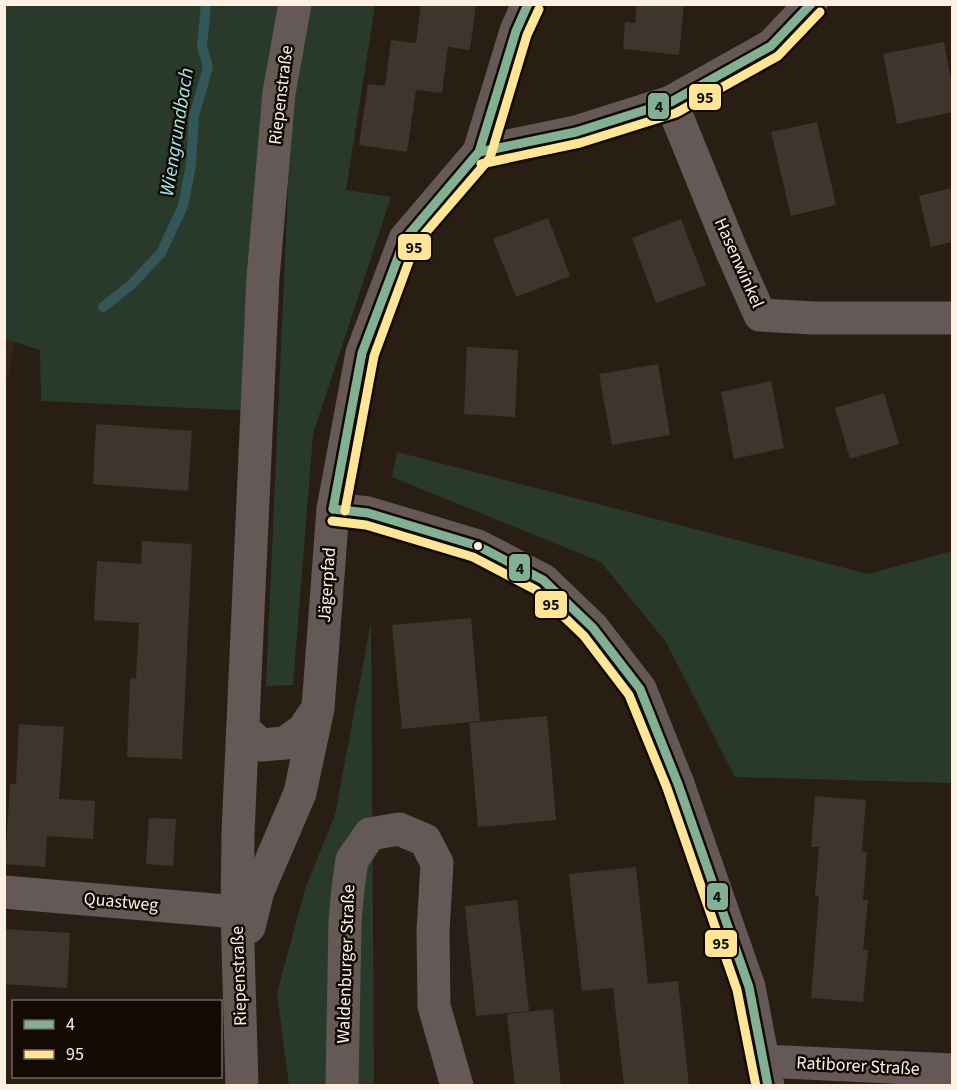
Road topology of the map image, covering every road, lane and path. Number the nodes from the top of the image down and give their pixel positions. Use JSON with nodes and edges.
{"nodes":[{"id":1,"x":295,"y":4,"type":"edge"},
{"id":2,"x":528,"y":4,"type":"edge"},
{"id":3,"x":811,"y":4,"type":"edge"},
{"id":4,"x":671,"y":102,"type":"junction"},
{"id":5,"x":479,"y":152,"type":"junction"},
{"id":6,"x":952,"y":318,"type":"edge"},
{"id":7,"x":333,"y":508,"type":"junction"},
{"id":8,"x":318,"y":708,"type":"junction"},
{"id":9,"x":243,"y":729,"type":"junction"},
{"id":10,"x":4,"y":892,"type":"edge"},
{"id":11,"x":237,"y":912,"type":"junction"},
{"id":12,"x":239,"y":967,"type":"junction"},
{"id":13,"x":952,"y":1070,"type":"edge"},
{"id":14,"x":766,"y":1073,"type":"edge"},
{"id":15,"x":242,"y":1086,"type":"edge"},
{"id":16,"x":342,"y":1086,"type":"edge"},
{"id":17,"x":457,"y":1086,"type":"edge"}],
"edges":[{"from":1,"to":9,"type":"street","name":"Riepenstraße"},
{"from":2,"to":5,"type":"street","name":"Jägerpfad"},
{"from":3,"to":4,"type":"street"},
{"from":4,"to":5,"type":"street"},
{"from":4,"to":6,"type":"street","name":"Hasenwinkel"},
{"from":5,"to":7,"type":"street","name":"Jägerpfad"},
{"from":7,"to":8,"type":"street","name":"Jägerpfad"},
{"from":7,"to":14,"type":"street"},
{"from":8,"to":9,"type":"street"},
{"from":8,"to":12,"type":"street","name":"Jägerpfad"},
{"from":9,"to":11,"type":"street","name":"Riepenstraße"},
{"from":10,"to":11,"type":"street","name":"Quastweg"},
{"from":11,"to":12,"type":"street","name":"Riepenstraße"},
{"from":12,"to":15,"type":"street","name":"Riepenstraße"},
{"from":13,"to":14,"type":"street","name":"Ratiborer Straße"},
{"from":16,"to":17,"type":"street","name":"Waldenburger Straße"}]}
